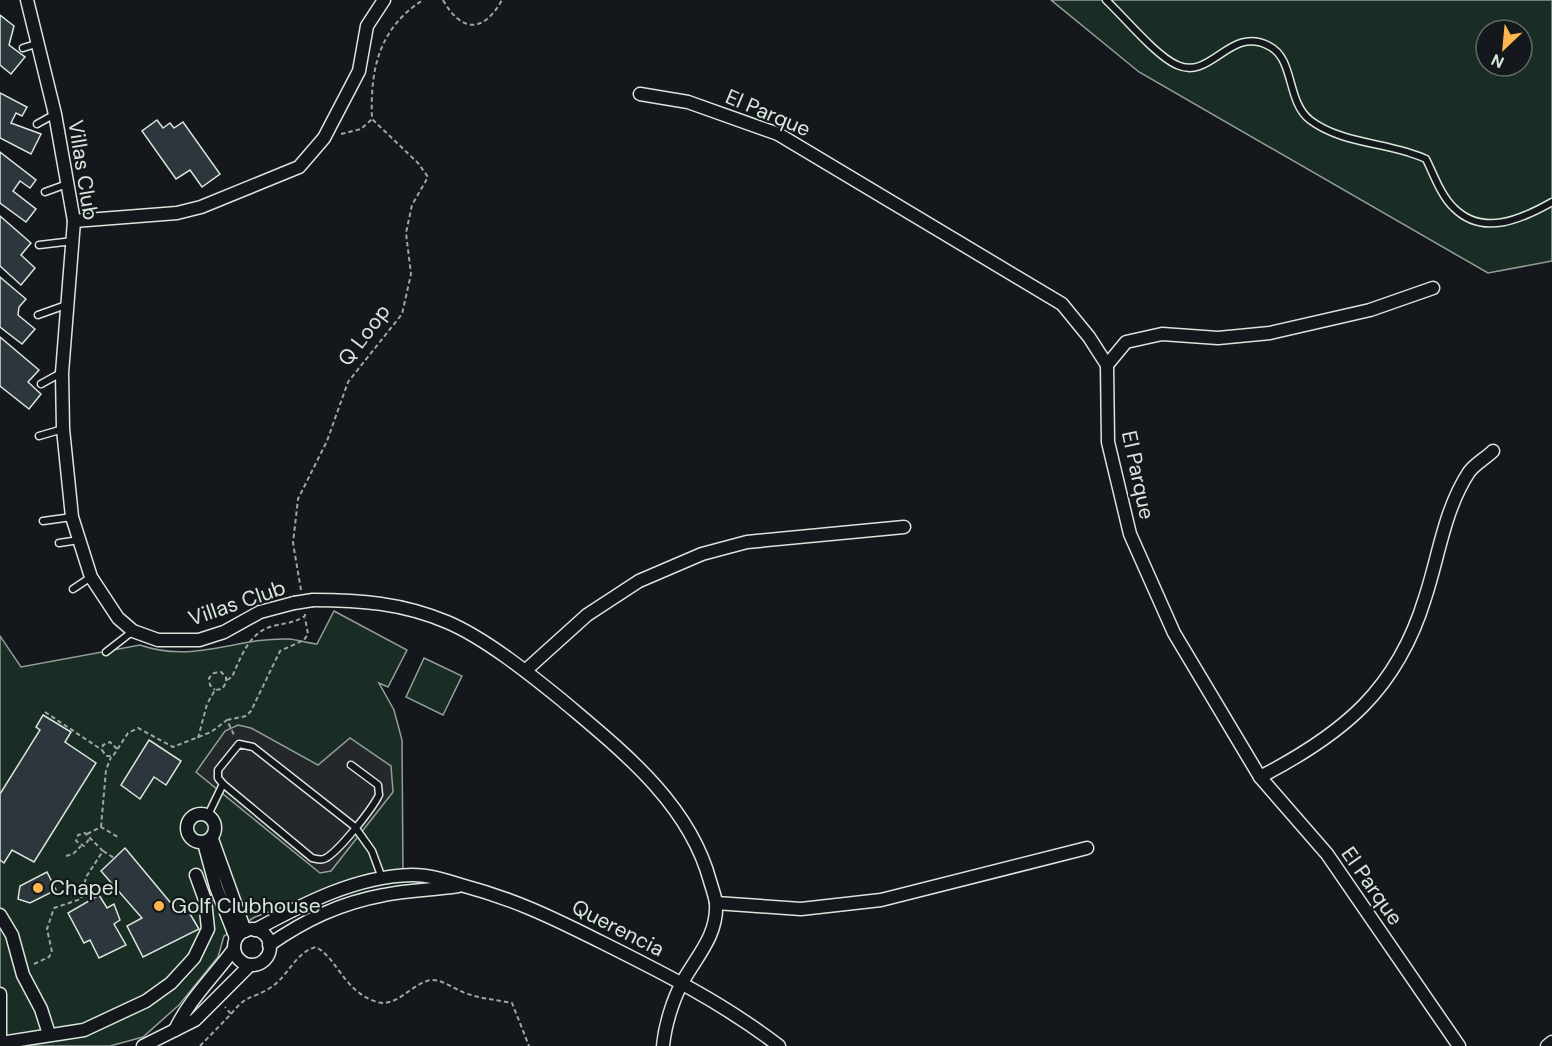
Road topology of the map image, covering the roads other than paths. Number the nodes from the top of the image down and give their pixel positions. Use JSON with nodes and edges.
{"nodes":[{"id":1,"x":27,"y":0,"type":"edge"},
{"id":2,"x":384,"y":0,"type":"edge"},
{"id":3,"x":1106,"y":0,"type":"edge"},
{"id":4,"x":39,"y":43,"type":"junction"},
{"id":5,"x":23,"y":48,"type":"dead end"},
{"id":6,"x":640,"y":94,"type":"dead end"},
{"id":7,"x":55,"y":114,"type":"junction"},
{"id":8,"x":37,"y":124,"type":"dead end"},
{"id":9,"x":68,"y":184,"type":"junction"},
{"id":10,"x":45,"y":192,"type":"dead end"},
{"id":11,"x":1552,"y":202,"type":"edge"},
{"id":12,"x":74,"y":221,"type":"junction"},
{"id":13,"x":74,"y":241,"type":"junction"},
{"id":14,"x":39,"y":245,"type":"dead end"},
{"id":15,"x":1433,"y":288,"type":"dead end"},
{"id":16,"x":66,"y":305,"type":"junction"},
{"id":17,"x":38,"y":315,"type":"dead end"},
{"id":18,"x":1107,"y":364,"type":"junction"},
{"id":19,"x":62,"y":373,"type":"junction"},
{"id":20,"x":41,"y":384,"type":"dead end"},
{"id":21,"x":63,"y":429,"type":"junction"},
{"id":22,"x":39,"y":436,"type":"dead end"},
{"id":23,"x":1493,"y":452,"type":"dead end"},
{"id":24,"x":72,"y":517,"type":"junction"},
{"id":25,"x":43,"y":521,"type":"dead end"},
{"id":26,"x":904,"y":526,"type":"dead end"},
{"id":27,"x":79,"y":540,"type":"junction"},
{"id":28,"x":59,"y":543,"type":"dead end"},
{"id":29,"x":91,"y":577,"type":"junction"},
{"id":30,"x":73,"y":589,"type":"dead end"},
{"id":31,"x":133,"y":631,"type":"junction"},
{"id":32,"x":106,"y":652,"type":"dead end"},
{"id":33,"x":526,"y":670,"type":"junction"},
{"id":34,"x":351,"y":765,"type":"dead end"},
{"id":35,"x":1260,"y":777,"type":"junction"},
{"id":36,"x":223,"y":784,"type":"junction"},
{"id":37,"x":208,"y":815,"type":"junction"},
{"id":38,"x":355,"y":827,"type":"junction"},
{"id":39,"x":208,"y":841,"type":"junction"},
{"id":40,"x":1087,"y":848,"type":"dead end"},
{"id":41,"x":196,"y":874,"type":"dead end"},
{"id":42,"x":382,"y":879,"type":"junction"},
{"id":43,"x":462,"y":885,"type":"junction"},
{"id":44,"x":716,"y":903,"type":"junction"},
{"id":45,"x":0,"y":915,"type":"edge"},
{"id":46,"x":243,"y":937,"type":"junction"},
{"id":47,"x":269,"y":945,"type":"junction"},
{"id":48,"x":250,"y":965,"type":"junction"},
{"id":49,"x":682,"y":982,"type":"junction"},
{"id":50,"x":0,"y":994,"type":"edge"},
{"id":51,"x":175,"y":1030,"type":"junction"},
{"id":52,"x":49,"y":1035,"type":"junction"},
{"id":53,"x":1552,"y":1042,"type":"edge"},
{"id":54,"x":0,"y":1045,"type":"edge"},
{"id":55,"x":143,"y":1046,"type":"edge"},
{"id":56,"x":663,"y":1046,"type":"edge"},
{"id":57,"x":779,"y":1046,"type":"edge"},
{"id":58,"x":1460,"y":1046,"type":"edge"},
{"id":59,"x":1547,"y":1046,"type":"edge"}],
"edges":[{"from":1,"to":4,"type":"street","name":"Villas Club"},
{"from":2,"to":12,"type":"street"},
{"from":3,"to":11,"type":"lane"},
{"from":4,"to":5,"type":"lane"},
{"from":4,"to":7,"type":"street","name":"Villas Club"},
{"from":6,"to":18,"type":"street","name":"El Parque"},
{"from":7,"to":8,"type":"lane"},
{"from":7,"to":9,"type":"street","name":"Villas Club"},
{"from":9,"to":10,"type":"lane"},
{"from":9,"to":12,"type":"street","name":"Villas Club"},
{"from":12,"to":13,"type":"street","name":"Villas Club"},
{"from":13,"to":14,"type":"lane"},
{"from":13,"to":16,"type":"street","name":"Villas Club"},
{"from":15,"to":18,"type":"street"},
{"from":16,"to":17,"type":"lane"},
{"from":16,"to":19,"type":"street","name":"Villas Club"},
{"from":18,"to":35,"type":"street","name":"El Parque"},
{"from":19,"to":20,"type":"lane"},
{"from":19,"to":21,"type":"street","name":"Villas Club"},
{"from":21,"to":22,"type":"lane"},
{"from":21,"to":24,"type":"street","name":"Villas Club"},
{"from":23,"to":35,"type":"street"},
{"from":24,"to":25,"type":"lane"},
{"from":24,"to":27,"type":"street","name":"Villas Club"},
{"from":26,"to":33,"type":"street"},
{"from":27,"to":28,"type":"lane"},
{"from":27,"to":29,"type":"street","name":"Villas Club"},
{"from":29,"to":30,"type":"lane"},
{"from":29,"to":31,"type":"street","name":"Villas Club"},
{"from":31,"to":32,"type":"lane"},
{"from":31,"to":33,"type":"street","name":"Villas Club"},
{"from":33,"to":44,"type":"street","name":"Villas Club"},
{"from":34,"to":38,"type":"lane"},
{"from":35,"to":58,"type":"street","name":"El Parque"},
{"from":36,"to":37,"type":"lane"},
{"from":36,"to":38,"type":"lane"},
{"from":36,"to":38,"type":"lane"},
{"from":37,"to":39,"type":"street"},
{"from":37,"to":39,"type":"street"},
{"from":38,"to":42,"type":"lane"},
{"from":39,"to":46,"type":"street"},
{"from":40,"to":44,"type":"street"},
{"from":41,"to":52,"type":"street"},
{"from":42,"to":43,"type":"street","name":"Querencia"},
{"from":42,"to":46,"type":"street","name":"Querencia"},
{"from":43,"to":47,"type":"street","name":"Querencia"},
{"from":43,"to":49,"type":"street","name":"Querencia"},
{"from":44,"to":49,"type":"street","name":"Villas Club"},
{"from":45,"to":52,"type":"street"},
{"from":46,"to":47,"type":"street"},
{"from":46,"to":48,"type":"street"},
{"from":46,"to":51,"type":"street","name":"Querencia"},
{"from":47,"to":48,"type":"street"},
{"from":48,"to":51,"type":"street"},
{"from":49,"to":56,"type":"street","name":"Villas Club"},
{"from":49,"to":57,"type":"street","name":"Querencia"},
{"from":50,"to":54,"type":"street"},
{"from":51,"to":55,"type":"street"},
{"from":52,"to":54,"type":"street"},
{"from":53,"to":59,"type":"street"}]}
